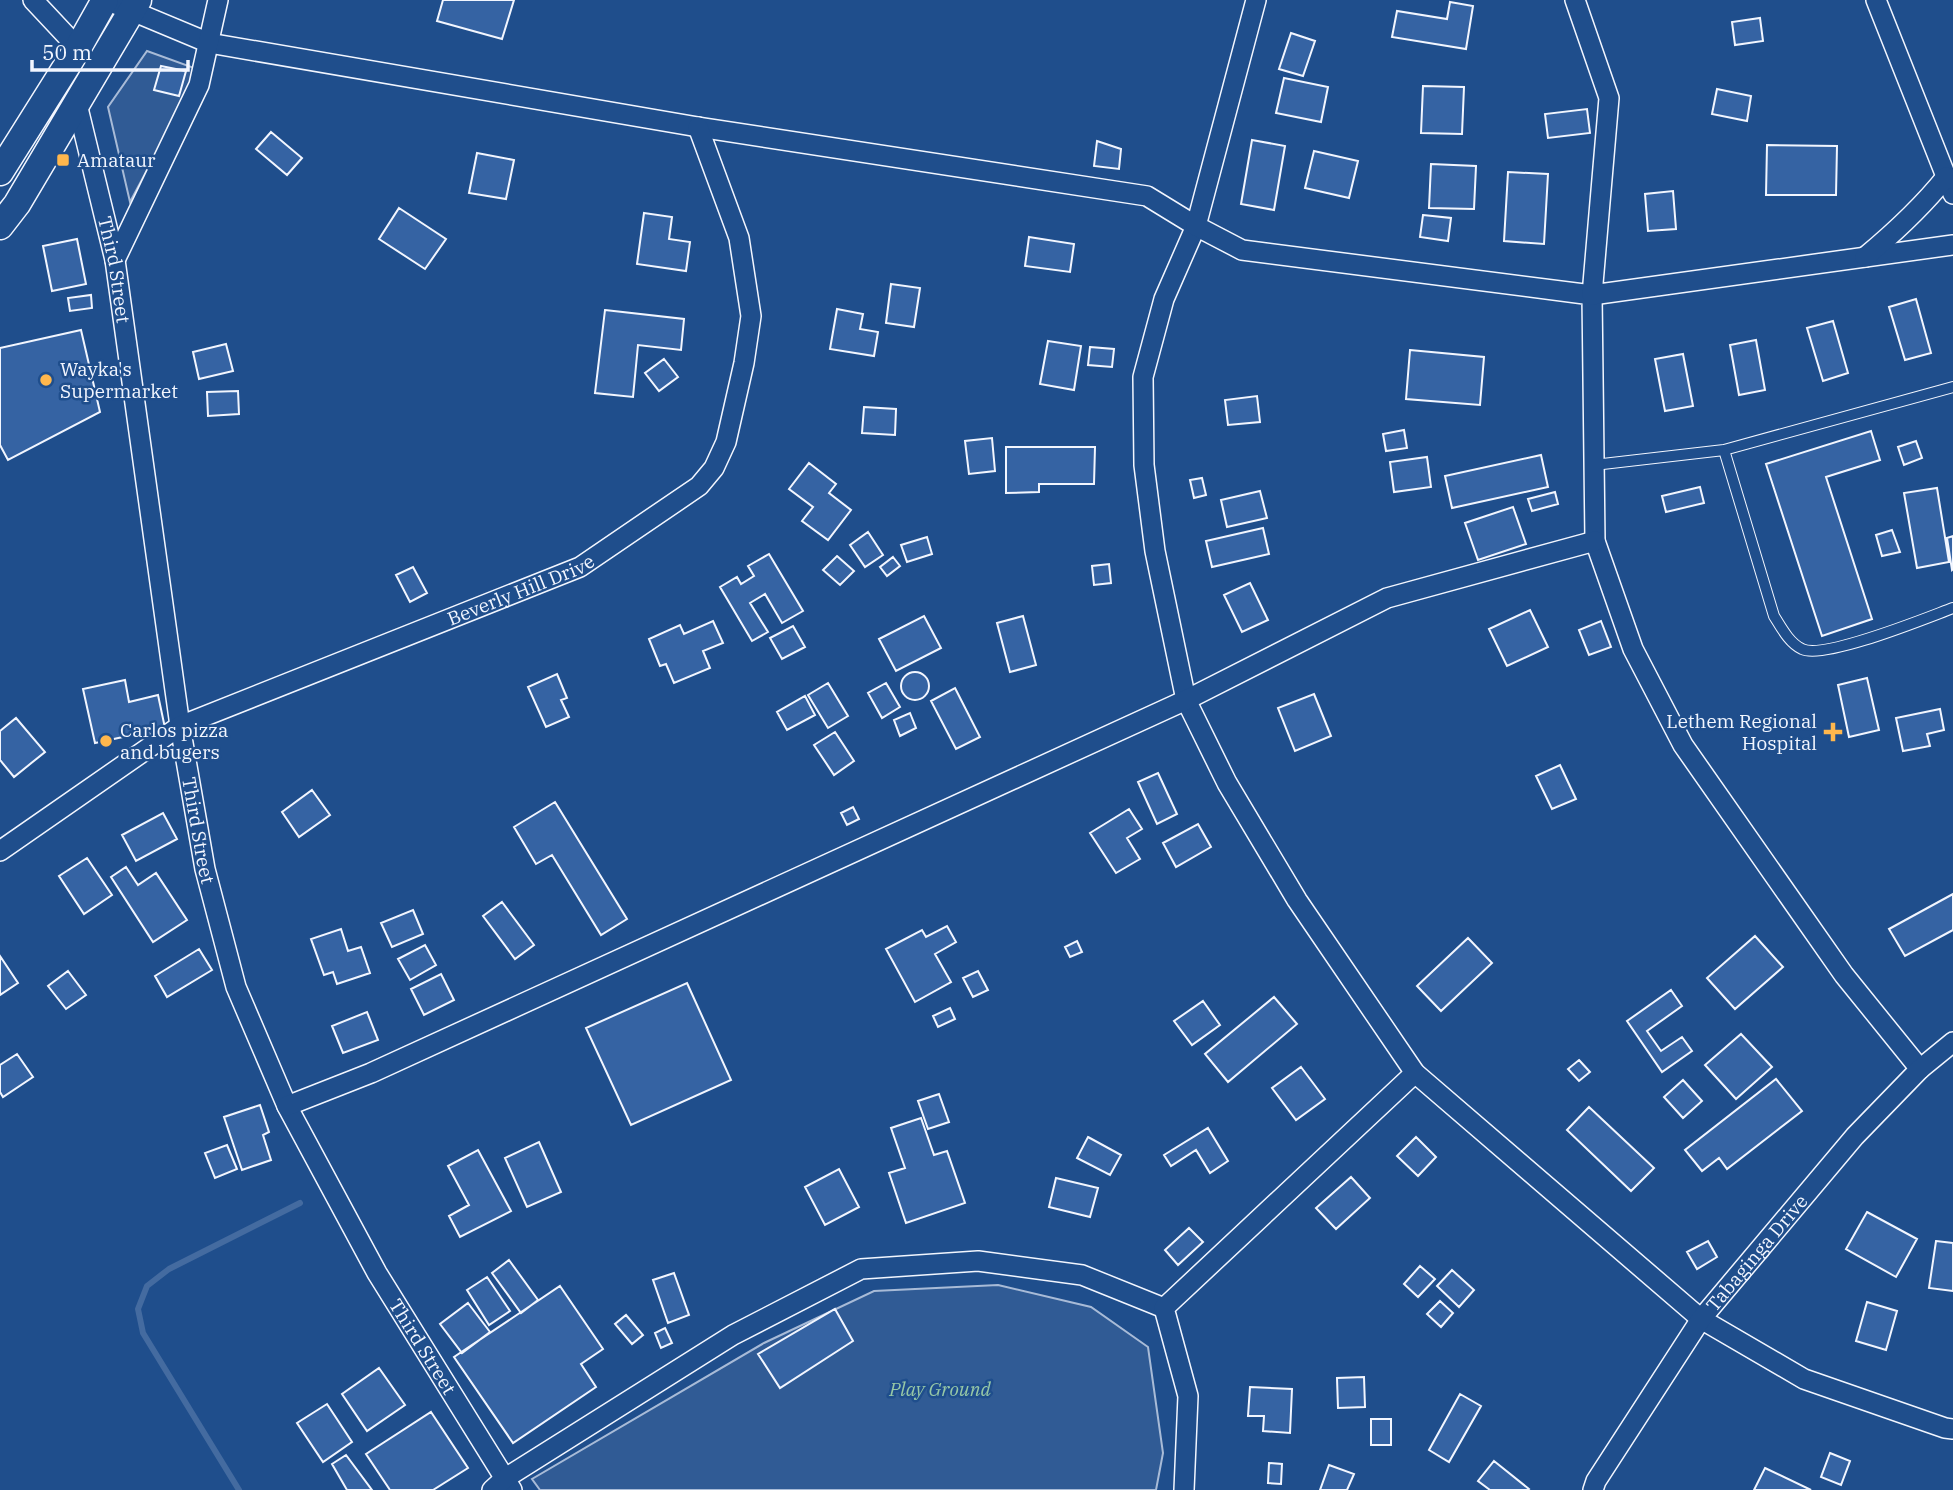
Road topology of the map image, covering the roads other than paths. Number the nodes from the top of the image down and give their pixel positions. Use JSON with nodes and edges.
{"nodes":[{"id":1,"x":33,"y":0,"type":"edge"},
{"id":2,"x":106,"y":0,"type":"edge"},
{"id":3,"x":218,"y":0,"type":"edge"},
{"id":4,"x":1256,"y":0,"type":"edge"},
{"id":5,"x":1575,"y":0,"type":"edge"},
{"id":6,"x":1876,"y":0,"type":"edge"},
{"id":7,"x":134,"y":6,"type":"edge"},
{"id":8,"x":209,"y":43,"type":"junction"},
{"id":9,"x":78,"y":48,"type":"junction"},
{"id":10,"x":77,"y":104,"type":"junction"},
{"id":11,"x":698,"y":127,"type":"junction"},
{"id":12,"x":0,"y":172,"type":"edge"},
{"id":13,"x":1951,"y":183,"type":"edge"},
{"id":14,"x":2,"y":220,"type":"edge"},
{"id":15,"x":1196,"y":226,"type":"junction"},
{"id":16,"x":1953,"y":245,"type":"edge"},
{"id":17,"x":1864,"y":257,"type":"junction"},
{"id":18,"x":115,"y":260,"type":"junction"},
{"id":19,"x":1592,"y":295,"type":"junction"},
{"id":20,"x":1953,"y":387,"type":"edge"},
{"id":21,"x":1724,"y":450,"type":"junction"},
{"id":22,"x":1594,"y":465,"type":"junction"},
{"id":23,"x":1595,"y":541,"type":"junction"},
{"id":24,"x":1953,"y":608,"type":"edge"},
{"id":25,"x":1186,"y":700,"type":"junction"},
{"id":26,"x":180,"y":726,"type":"junction"},
{"id":27,"x":0,"y":851,"type":"edge"},
{"id":28,"x":1953,"y":1042,"type":"edge"},
{"id":29,"x":1920,"y":1069,"type":"junction"},
{"id":30,"x":1415,"y":1073,"type":"junction"},
{"id":31,"x":287,"y":1106,"type":"junction"},
{"id":32,"x":1164,"y":1308,"type":"junction"},
{"id":33,"x":1701,"y":1319,"type":"junction"},
{"id":34,"x":1953,"y":1429,"type":"edge"},
{"id":35,"x":503,"y":1486,"type":"edge"},
{"id":36,"x":1184,"y":1490,"type":"edge"},
{"id":37,"x":1593,"y":1490,"type":"edge"}],
"edges":[{"from":1,"to":9,"type":"street"},
{"from":2,"to":7,"type":"street"},
{"from":2,"to":9,"type":"street"},
{"from":3,"to":8,"type":"street"},
{"from":4,"to":15,"type":"street"},
{"from":5,"to":19,"type":"street"},
{"from":6,"to":13,"type":"street"},
{"from":7,"to":8,"type":"street"},
{"from":7,"to":10,"type":"street"},
{"from":8,"to":11,"type":"street"},
{"from":8,"to":18,"type":"street"},
{"from":9,"to":12,"type":"street"},
{"from":10,"to":14,"type":"street"},
{"from":10,"to":18,"type":"street","name":"Third Street"},
{"from":11,"to":15,"type":"street"},
{"from":11,"to":26,"type":"street","name":"Beverly Hill Drive"},
{"from":13,"to":17,"type":"street"},
{"from":15,"to":19,"type":"street"},
{"from":15,"to":25,"type":"street"},
{"from":16,"to":17,"type":"street"},
{"from":17,"to":19,"type":"street"},
{"from":18,"to":26,"type":"street","name":"Third Street"},
{"from":19,"to":22,"type":"street"},
{"from":20,"to":21,"type":"lane"},
{"from":21,"to":22,"type":"lane"},
{"from":21,"to":24,"type":"lane"},
{"from":22,"to":23,"type":"street"},
{"from":23,"to":25,"type":"street"},
{"from":23,"to":29,"type":"street"},
{"from":25,"to":30,"type":"street"},
{"from":25,"to":31,"type":"street"},
{"from":26,"to":27,"type":"street","name":"Beverly Hill Drive"},
{"from":26,"to":31,"type":"street","name":"Third Street"},
{"from":28,"to":29,"type":"street","name":"Tabaginga Drive"},
{"from":29,"to":33,"type":"street","name":"Tabaginga Drive"},
{"from":30,"to":32,"type":"street"},
{"from":30,"to":33,"type":"street"},
{"from":31,"to":35,"type":"street","name":"Third Street"},
{"from":32,"to":35,"type":"street"},
{"from":32,"to":36,"type":"street"},
{"from":33,"to":34,"type":"street"},
{"from":33,"to":37,"type":"street","name":"Tabaginga Drive"}]}
